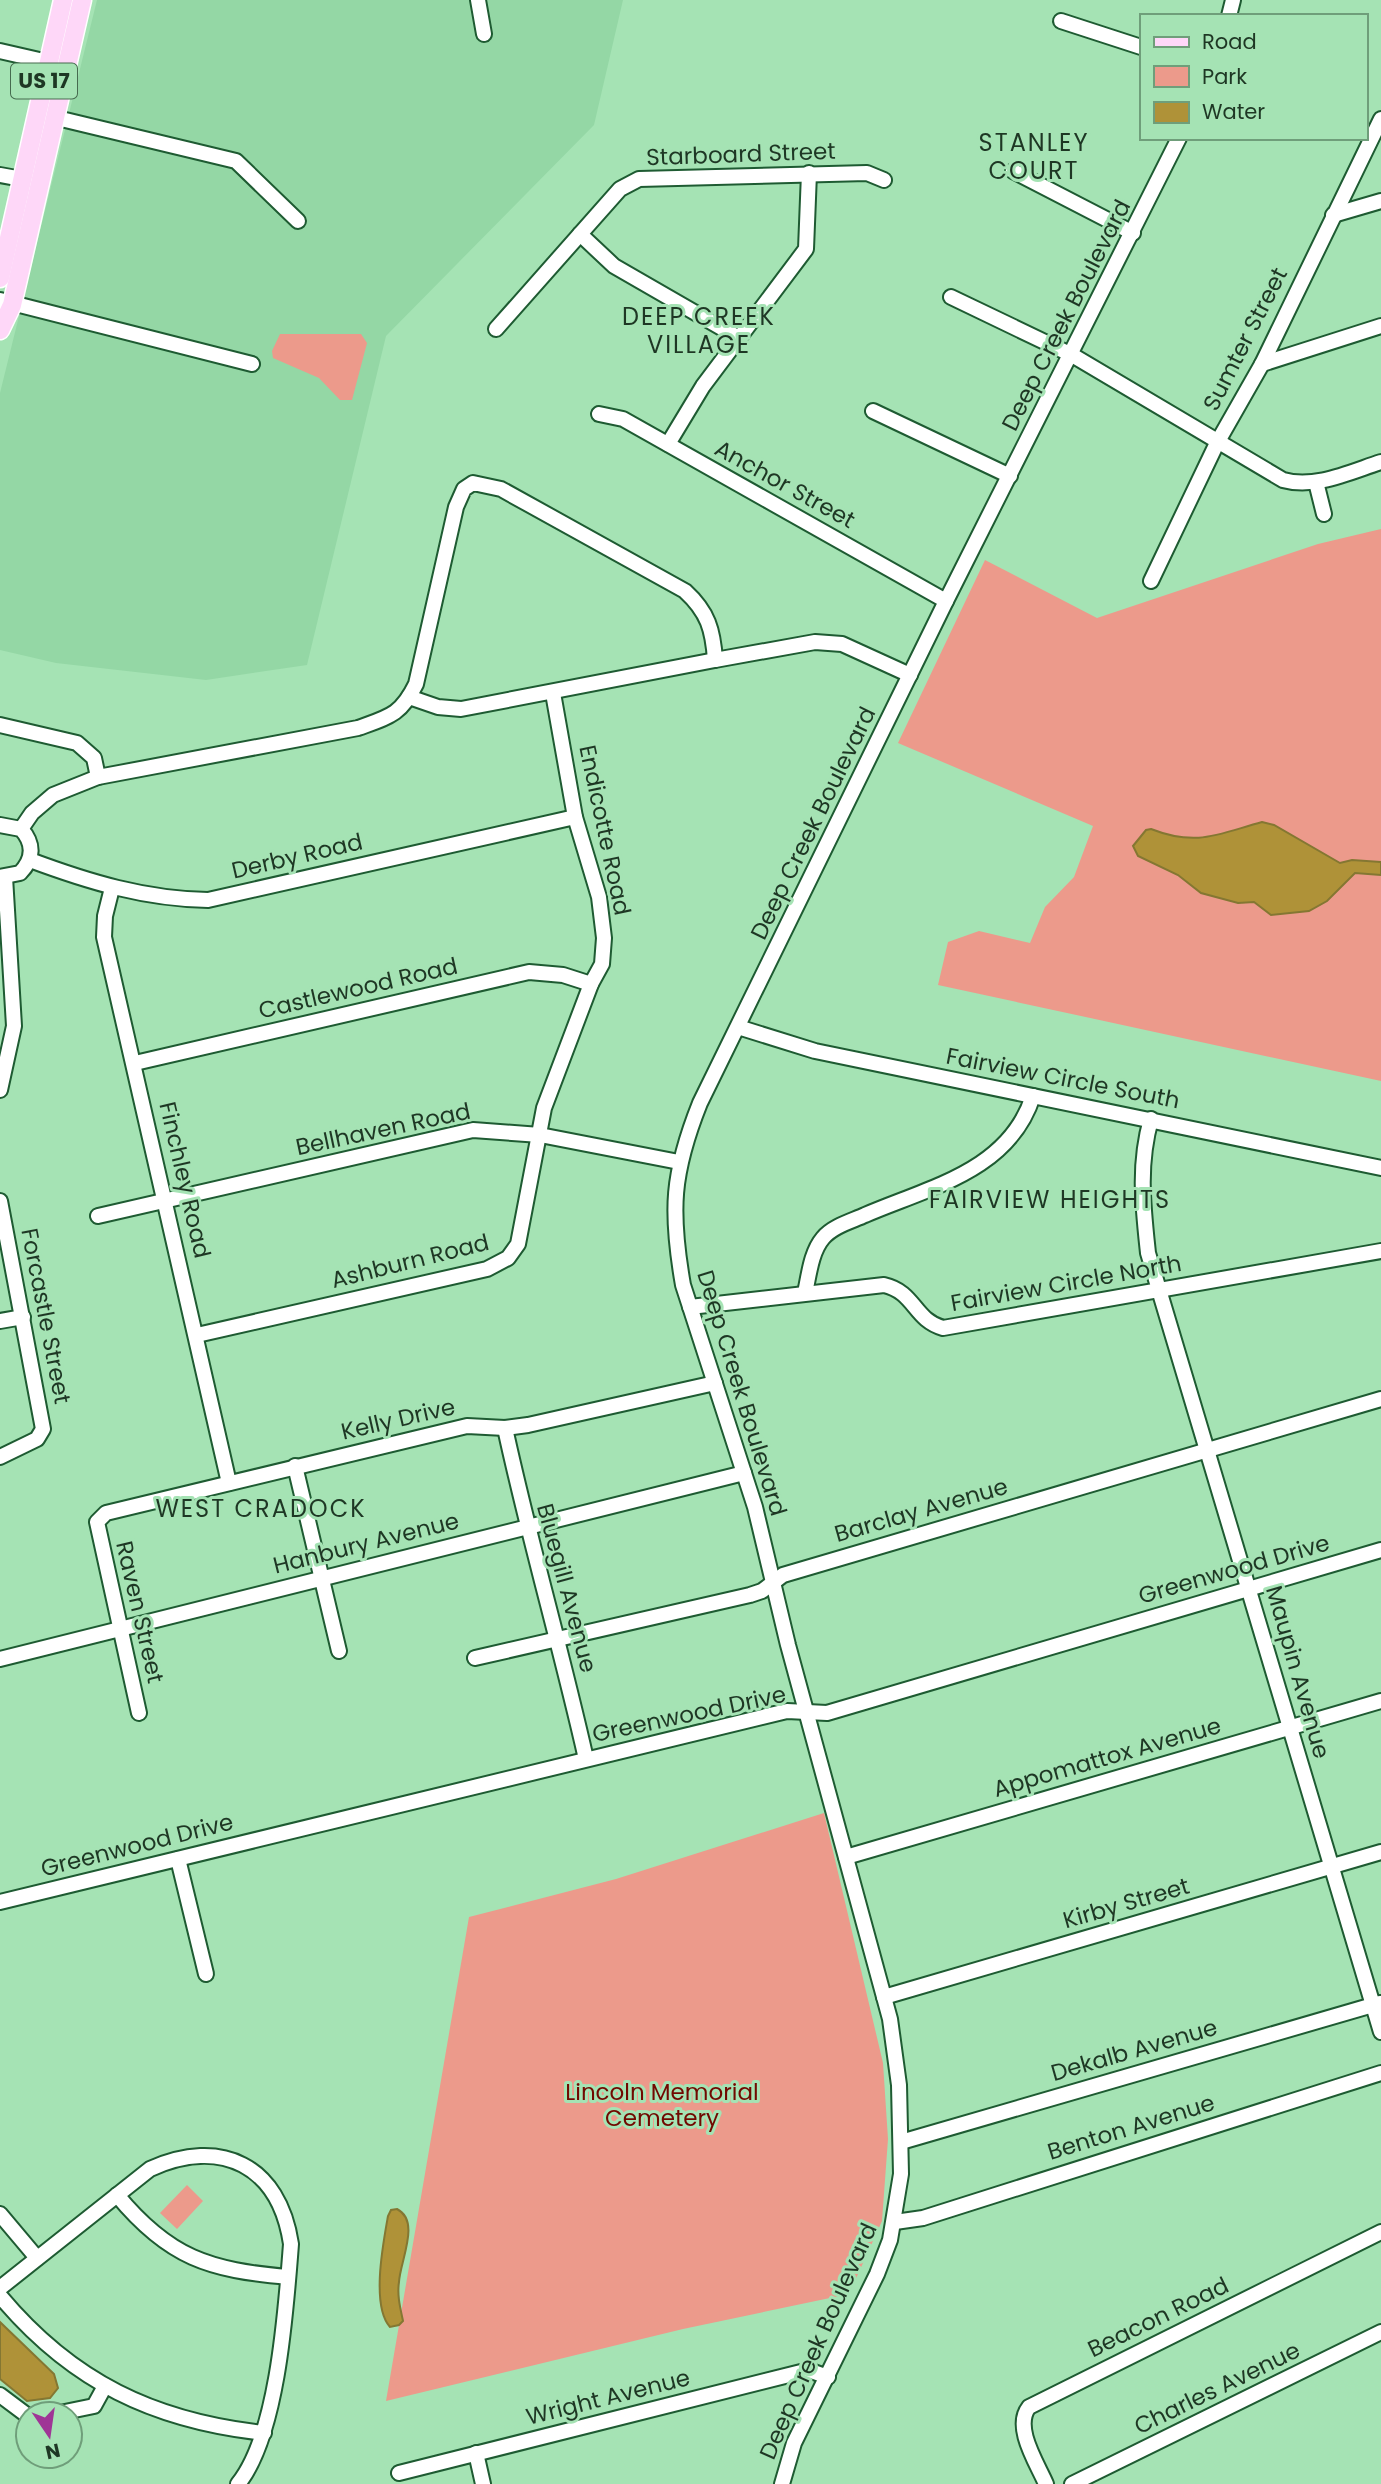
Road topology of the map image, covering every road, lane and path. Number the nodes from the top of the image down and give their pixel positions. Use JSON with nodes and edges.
{"nodes":[{"id":1,"x":63,"y":0,"type":"edge"},
{"id":2,"x":82,"y":0,"type":"edge"},
{"id":3,"x":478,"y":0,"type":"edge"},
{"id":4,"x":1060,"y":21,"type":"dead end"},
{"id":5,"x":484,"y":34,"type":"dead end"},
{"id":6,"x":1140,"y":47,"type":"edge"},
{"id":7,"x":0,"y":51,"type":"edge"},
{"id":8,"x":48,"y":62,"type":"junction"},
{"id":9,"x":57,"y":118,"type":"junction"},
{"id":10,"x":1381,"y":119,"type":"edge"},
{"id":11,"x":1179,"y":140,"type":"edge"},
{"id":12,"x":1013,"y":171,"type":"dead end"},
{"id":13,"x":809,"y":173,"type":"junction"},
{"id":14,"x":0,"y":175,"type":"edge"},
{"id":15,"x":22,"y":179,"type":"junction"},
{"id":16,"x":884,"y":180,"type":"dead end"},
{"id":17,"x":1381,"y":201,"type":"edge"},
{"id":18,"x":1333,"y":215,"type":"junction"},
{"id":19,"x":298,"y":221,"type":"dead end"},
{"id":20,"x":1133,"y":233,"type":"junction"},
{"id":21,"x":580,"y":234,"type":"junction"},
{"id":22,"x":0,"y":278,"type":"edge"},
{"id":23,"x":951,"y":297,"type":"dead end"},
{"id":24,"x":6,"y":302,"type":"edge"},
{"id":25,"x":1381,"y":326,"type":"edge"},
{"id":26,"x":496,"y":329,"type":"dead end"},
{"id":27,"x":0,"y":330,"type":"edge"},
{"id":28,"x":739,"y":338,"type":"junction"},
{"id":29,"x":1072,"y":355,"type":"junction"},
{"id":30,"x":252,"y":364,"type":"dead end"},
{"id":31,"x":1262,"y":364,"type":"junction"},
{"id":32,"x":873,"y":411,"type":"dead end"},
{"id":33,"x":599,"y":414,"type":"dead end"},
{"id":34,"x":1217,"y":443,"type":"junction"},
{"id":35,"x":668,"y":444,"type":"junction"},
{"id":36,"x":1381,"y":462,"type":"edge"},
{"id":37,"x":1010,"y":476,"type":"junction"},
{"id":38,"x":1316,"y":482,"type":"junction"},
{"id":39,"x":1324,"y":514,"type":"dead end"},
{"id":40,"x":1151,"y":581,"type":"dead end"},
{"id":41,"x":946,"y":601,"type":"junction"},
{"id":42,"x":715,"y":660,"type":"junction"},
{"id":43,"x":910,"y":675,"type":"junction"},
{"id":44,"x":553,"y":693,"type":"junction"},
{"id":45,"x":409,"y":697,"type":"junction"},
{"id":46,"x":0,"y":725,"type":"edge"},
{"id":47,"x":98,"y":778,"type":"junction"},
{"id":48,"x":575,"y":817,"type":"junction"},
{"id":49,"x":0,"y":825,"type":"edge"},
{"id":50,"x":21,"y":829,"type":"junction"},
{"id":51,"x":30,"y":860,"type":"junction"},
{"id":52,"x":3,"y":877,"type":"edge"},
{"id":53,"x":112,"y":888,"type":"junction"},
{"id":54,"x":5,"y":954,"type":"edge"},
{"id":55,"x":591,"y":984,"type":"junction"},
{"id":56,"x":738,"y":1027,"type":"junction"},
{"id":57,"x":135,"y":1063,"type":"junction"},
{"id":58,"x":0,"y":1090,"type":"edge"},
{"id":59,"x":1033,"y":1096,"type":"junction"},
{"id":60,"x":1150,"y":1119,"type":"junction"},
{"id":61,"x":540,"y":1135,"type":"junction"},
{"id":62,"x":679,"y":1162,"type":"junction"},
{"id":63,"x":1381,"y":1168,"type":"edge"},
{"id":64,"x":166,"y":1200,"type":"junction"},
{"id":65,"x":0,"y":1201,"type":"edge"},
{"id":66,"x":98,"y":1216,"type":"dead end"},
{"id":67,"x":1381,"y":1251,"type":"edge"},
{"id":68,"x":1160,"y":1288,"type":"junction"},
{"id":69,"x":805,"y":1293,"type":"junction"},
{"id":70,"x":690,"y":1307,"type":"junction"},
{"id":71,"x":23,"y":1317,"type":"junction"},
{"id":72,"x":0,"y":1321,"type":"edge"},
{"id":73,"x":197,"y":1335,"type":"junction"},
{"id":74,"x":715,"y":1383,"type":"junction"},
{"id":75,"x":1381,"y":1399,"type":"edge"},
{"id":76,"x":505,"y":1428,"type":"junction"},
{"id":77,"x":1209,"y":1450,"type":"junction"},
{"id":78,"x":0,"y":1457,"type":"edge"},
{"id":79,"x":295,"y":1466,"type":"junction"},
{"id":80,"x":744,"y":1473,"type":"junction"},
{"id":81,"x":229,"y":1483,"type":"junction"},
{"id":82,"x":97,"y":1521,"type":"joint"},
{"id":83,"x":527,"y":1527,"type":"junction"},
{"id":84,"x":1381,"y":1550,"type":"edge"},
{"id":85,"x":321,"y":1578,"type":"junction"},
{"id":86,"x":772,"y":1582,"type":"junction"},
{"id":87,"x":1251,"y":1588,"type":"junction"},
{"id":88,"x":122,"y":1628,"type":"junction"},
{"id":89,"x":558,"y":1640,"type":"junction"},
{"id":90,"x":339,"y":1651,"type":"dead end"},
{"id":91,"x":475,"y":1658,"type":"dead end"},
{"id":92,"x":0,"y":1659,"type":"edge"},
{"id":93,"x":1381,"y":1701,"type":"edge"},
{"id":94,"x":139,"y":1713,"type":"dead end"},
{"id":95,"x":807,"y":1713,"type":"junction"},
{"id":96,"x":1289,"y":1727,"type":"junction"},
{"id":97,"x":586,"y":1759,"type":"junction"},
{"id":98,"x":1381,"y":1853,"type":"edge"},
{"id":99,"x":846,"y":1857,"type":"junction"},
{"id":100,"x":178,"y":1858,"type":"junction"},
{"id":101,"x":1330,"y":1867,"type":"junction"},
{"id":102,"x":0,"y":1902,"type":"edge"},
{"id":103,"x":206,"y":1974,"type":"dead end"},
{"id":104,"x":884,"y":1997,"type":"junction"},
{"id":105,"x":1376,"y":2004,"type":"edge"},
{"id":106,"x":1381,"y":2032,"type":"edge"},
{"id":107,"x":1381,"y":2073,"type":"edge"},
{"id":108,"x":901,"y":2142,"type":"junction"},
{"id":109,"x":117,"y":2195,"type":"junction"},
{"id":110,"x":0,"y":2214,"type":"edge"},
{"id":111,"x":895,"y":2222,"type":"junction"},
{"id":112,"x":1381,"y":2232,"type":"edge"},
{"id":113,"x":37,"y":2258,"type":"junction"},
{"id":114,"x":288,"y":2277,"type":"junction"},
{"id":115,"x":0,"y":2288,"type":"edge"},
{"id":116,"x":0,"y":2296,"type":"edge"},
{"id":117,"x":1381,"y":2332,"type":"edge"},
{"id":118,"x":828,"y":2376,"type":"junction"},
{"id":119,"x":105,"y":2386,"type":"junction"},
{"id":120,"x":84,"y":2408,"type":"edge"},
{"id":121,"x":264,"y":2433,"type":"junction"},
{"id":122,"x":476,"y":2454,"type":"junction"},
{"id":123,"x":399,"y":2473,"type":"dead end"},
{"id":124,"x":239,"y":2484,"type":"edge"},
{"id":125,"x":483,"y":2484,"type":"edge"},
{"id":126,"x":782,"y":2484,"type":"edge"},
{"id":127,"x":1046,"y":2484,"type":"edge"},
{"id":128,"x":1072,"y":2484,"type":"edge"}],
"edges":[{"from":1,"to":8,"type":"main road","number":"US 17"},
{"from":2,"to":9,"type":"main road","number":"US 17"},
{"from":3,"to":5,"type":"street"},
{"from":4,"to":6,"type":"street"},
{"from":7,"to":8,"type":"street"},
{"from":8,"to":15,"type":"main road","number":"US 17"},
{"from":9,"to":19,"type":"street"},
{"from":9,"to":24,"type":"main road","number":"US 17"},
{"from":10,"to":18,"type":"street","name":"Sumter Street"},
{"from":11,"to":20,"type":"street","name":"Deep Creek Boulevard"},
{"from":12,"to":20,"type":"street"},
{"from":13,"to":16,"type":"street","name":"Starboard Street"},
{"from":13,"to":21,"type":"street","name":"Starboard Street"},
{"from":13,"to":28,"type":"street"},
{"from":14,"to":15,"type":"street"},
{"from":15,"to":22,"type":"main road","number":"US 17"},
{"from":17,"to":18,"type":"street"},
{"from":18,"to":31,"type":"street","name":"Sumter Street"},
{"from":20,"to":29,"type":"street","name":"Deep Creek Boulevard"},
{"from":21,"to":26,"type":"street","name":"Starboard Street"},
{"from":21,"to":28,"type":"street"},
{"from":23,"to":29,"type":"street"},
{"from":24,"to":27,"type":"main road","number":"US 17"},
{"from":24,"to":30,"type":"street"},
{"from":25,"to":31,"type":"street"},
{"from":28,"to":35,"type":"street"},
{"from":29,"to":34,"type":"street"},
{"from":29,"to":37,"type":"street","name":"Deep Creek Boulevard"},
{"from":31,"to":34,"type":"street","name":"Sumter Street"},
{"from":32,"to":37,"type":"street"},
{"from":33,"to":35,"type":"street","name":"Anchor Street"},
{"from":34,"to":38,"type":"street"},
{"from":34,"to":40,"type":"street","name":"Sumter Street"},
{"from":35,"to":41,"type":"street","name":"Anchor Street"},
{"from":36,"to":38,"type":"street"},
{"from":37,"to":41,"type":"street","name":"Deep Creek Boulevard"},
{"from":38,"to":39,"type":"street"},
{"from":41,"to":43,"type":"street","name":"Deep Creek Boulevard"},
{"from":42,"to":43,"type":"street"},
{"from":42,"to":44,"type":"street"},
{"from":42,"to":45,"type":"street"},
{"from":43,"to":56,"type":"street","name":"Deep Creek Boulevard"},
{"from":44,"to":45,"type":"street"},
{"from":44,"to":48,"type":"street","name":"Endicotte Road"},
{"from":45,"to":47,"type":"street"},
{"from":46,"to":47,"type":"street"},
{"from":47,"to":50,"type":"street"},
{"from":48,"to":53,"type":"street","name":"Derby Road"},
{"from":48,"to":55,"type":"street","name":"Endicotte Road"},
{"from":49,"to":50,"type":"street"},
{"from":50,"to":51,"type":"street"},
{"from":51,"to":52,"type":"street"},
{"from":51,"to":53,"type":"street","name":"Derby Road"},
{"from":52,"to":54,"type":"street"},
{"from":53,"to":57,"type":"street","name":"Finchley Road"},
{"from":54,"to":58,"type":"street"},
{"from":55,"to":57,"type":"street","name":"Castlewood Road"},
{"from":55,"to":61,"type":"street","name":"Endicotte Road"},
{"from":56,"to":59,"type":"street","name":"Fairview Circle South"},
{"from":56,"to":62,"type":"street","name":"Deep Creek Boulevard"},
{"from":57,"to":64,"type":"street","name":"Finchley Road"},
{"from":59,"to":60,"type":"street","name":"Fairview Circle South"},
{"from":59,"to":69,"type":"street"},
{"from":60,"to":63,"type":"street","name":"Fairview Circle South"},
{"from":60,"to":68,"type":"street","name":"Maupin Avenue"},
{"from":61,"to":62,"type":"street","name":"Bellhaven Road"},
{"from":61,"to":64,"type":"street","name":"Bellhaven Road"},
{"from":61,"to":73,"type":"street","name":"Ashburn Road"},
{"from":62,"to":70,"type":"street","name":"Deep Creek Boulevard"},
{"from":64,"to":66,"type":"street","name":"Bellhaven Road"},
{"from":64,"to":73,"type":"street","name":"Finchley Road"},
{"from":65,"to":71,"type":"street","name":"Forcastle Street"},
{"from":67,"to":68,"type":"street","name":"Fairview Circle North"},
{"from":68,"to":69,"type":"street","name":"Fairview Circle North"},
{"from":68,"to":77,"type":"street","name":"Maupin Avenue"},
{"from":69,"to":70,"type":"street","name":"Fairview Circle North"},
{"from":70,"to":74,"type":"street","name":"Deep Creek Boulevard"},
{"from":71,"to":72,"type":"street"},
{"from":71,"to":78,"type":"street","name":"Forcastle Street"},
{"from":73,"to":81,"type":"street","name":"Finchley Road"},
{"from":74,"to":76,"type":"street","name":"Kelly Drive"},
{"from":74,"to":80,"type":"street","name":"Deep Creek Boulevard"},
{"from":75,"to":77,"type":"street","name":"Barclay Avenue"},
{"from":76,"to":79,"type":"street","name":"Kelly Drive"},
{"from":76,"to":83,"type":"street","name":"Bluegill Avenue"},
{"from":77,"to":86,"type":"street","name":"Barclay Avenue"},
{"from":77,"to":87,"type":"street","name":"Maupin Avenue"},
{"from":79,"to":81,"type":"street","name":"Kelly Drive"},
{"from":79,"to":85,"type":"street"},
{"from":80,"to":83,"type":"street","name":"Hanbury Avenue"},
{"from":80,"to":86,"type":"street","name":"Deep Creek Boulevard"},
{"from":81,"to":82,"type":"street","name":"Kelly Drive"},
{"from":82,"to":88,"type":"street","name":"Raven Street"},
{"from":83,"to":85,"type":"street","name":"Hanbury Avenue"},
{"from":83,"to":89,"type":"street","name":"Bluegill Avenue"},
{"from":84,"to":87,"type":"street","name":"Greenwood Drive"},
{"from":85,"to":88,"type":"street","name":"Hanbury Avenue"},
{"from":85,"to":90,"type":"street"},
{"from":86,"to":89,"type":"street","name":"Barclay Avenue"},
{"from":86,"to":95,"type":"street","name":"Deep Creek Boulevard"},
{"from":87,"to":95,"type":"street","name":"Greenwood Drive"},
{"from":87,"to":96,"type":"street","name":"Maupin Avenue"},
{"from":88,"to":92,"type":"street","name":"Hanbury Avenue"},
{"from":88,"to":94,"type":"street","name":"Raven Street"},
{"from":89,"to":91,"type":"street","name":"Barclay Avenue"},
{"from":89,"to":97,"type":"street","name":"Bluegill Avenue"},
{"from":93,"to":96,"type":"street","name":"Appomattox Avenue"},
{"from":95,"to":97,"type":"street","name":"Greenwood Drive"},
{"from":95,"to":99,"type":"street","name":"Deep Creek Boulevard"},
{"from":96,"to":99,"type":"street","name":"Appomattox Avenue"},
{"from":96,"to":101,"type":"street","name":"Maupin Avenue"},
{"from":97,"to":100,"type":"street","name":"Greenwood Drive"},
{"from":98,"to":101,"type":"street","name":"Kirby Street"},
{"from":99,"to":104,"type":"street","name":"Deep Creek Boulevard"},
{"from":100,"to":102,"type":"street","name":"Greenwood Drive"},
{"from":100,"to":103,"type":"street"},
{"from":101,"to":104,"type":"street","name":"Kirby Street"},
{"from":101,"to":105,"type":"street","name":"Maupin Avenue"},
{"from":104,"to":108,"type":"street","name":"Deep Creek Boulevard"},
{"from":105,"to":106,"type":"street","name":"Maupin Avenue"},
{"from":105,"to":108,"type":"street","name":"Dekalb Avenue"},
{"from":107,"to":111,"type":"street","name":"Benton Avenue"},
{"from":108,"to":111,"type":"street","name":"Deep Creek Boulevard"},
{"from":109,"to":113,"type":"street"},
{"from":109,"to":114,"type":"street"},
{"from":109,"to":114,"type":"street"},
{"from":110,"to":113,"type":"street"},
{"from":111,"to":118,"type":"street","name":"Deep Creek Boulevard"},
{"from":112,"to":127,"type":"street","name":"Beacon Road"},
{"from":113,"to":115,"type":"street"},
{"from":114,"to":121,"type":"street"},
{"from":116,"to":119,"type":"street"},
{"from":117,"to":128,"type":"street","name":"Charles Avenue"},
{"from":118,"to":122,"type":"street","name":"Wright Avenue"},
{"from":118,"to":126,"type":"street","name":"Deep Creek Boulevard"},
{"from":119,"to":120,"type":"street"},
{"from":119,"to":121,"type":"street"},
{"from":121,"to":124,"type":"street"},
{"from":122,"to":123,"type":"street","name":"Wright Avenue"},
{"from":122,"to":125,"type":"street"}]}
